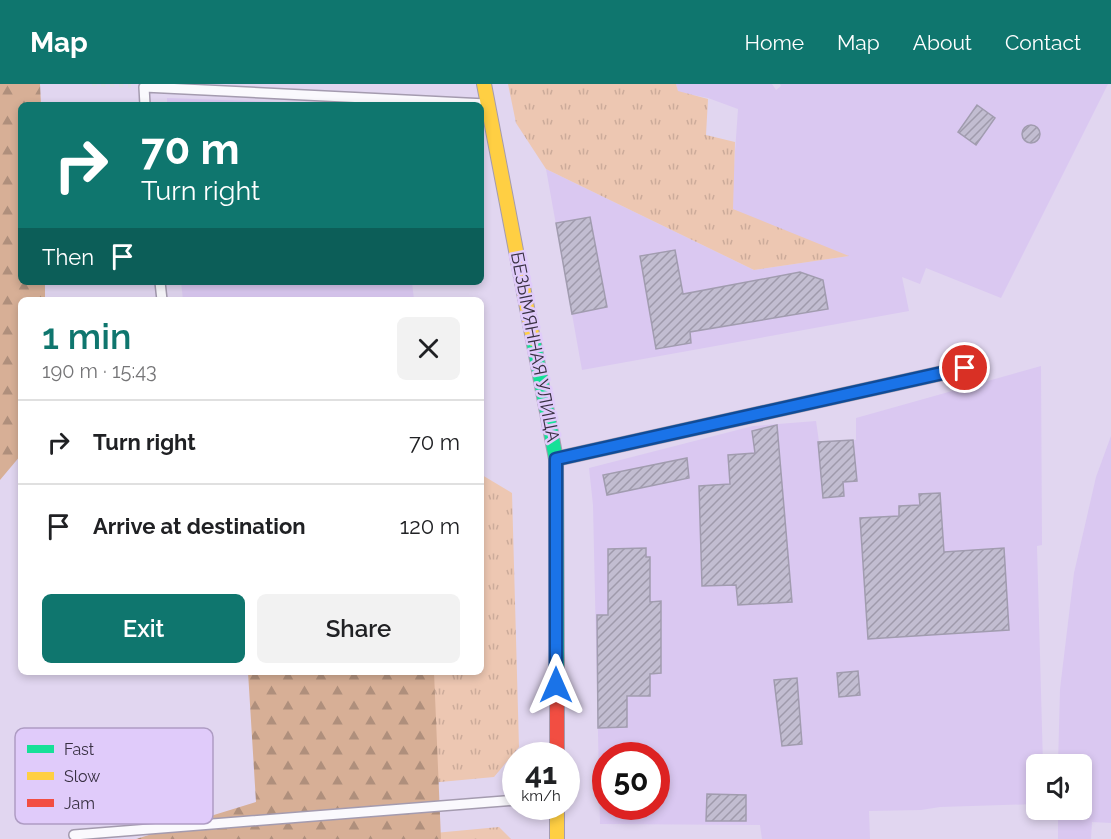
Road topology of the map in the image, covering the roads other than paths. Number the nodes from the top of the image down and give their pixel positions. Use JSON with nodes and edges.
{"nodes":[{"id":1,"x":484,"y":84,"type":"edge"},
{"id":2,"x":145,"y":102,"type":"edge"},
{"id":3,"x":448,"y":102,"type":"edge"},
{"id":4,"x":484,"y":104,"type":"edge"},
{"id":5,"x":488,"y":104,"type":"junction"},
{"id":6,"x":965,"y":368,"type":"dead end"},
{"id":7,"x":556,"y":459,"type":"junction"},
{"id":8,"x":557,"y":742,"type":"edge"},
{"id":9,"x":502,"y":801,"type":"edge"},
{"id":10,"x":557,"y":820,"type":"edge"},
{"id":11,"x":74,"y":836,"type":"dead end"},
{"id":12,"x":557,"y":839,"type":"edge"}],
"edges":[{"from":1,"to":5,"type":"main road","name":"БЕЗЫМЯННАЯ УЛИЦА"},
{"from":2,"to":3,"type":"lane"},
{"from":4,"to":5,"type":"lane"},
{"from":5,"to":7,"type":"main road","name":"БЕЗЫМЯННАЯ УЛИЦА"},
{"from":6,"to":7,"type":"main road"},
{"from":7,"to":8,"type":"main road","name":"БЕЗЫМЯННАЯ УЛИЦА"},
{"from":9,"to":11,"type":"lane"},
{"from":10,"to":12,"type":"main road"}]}
